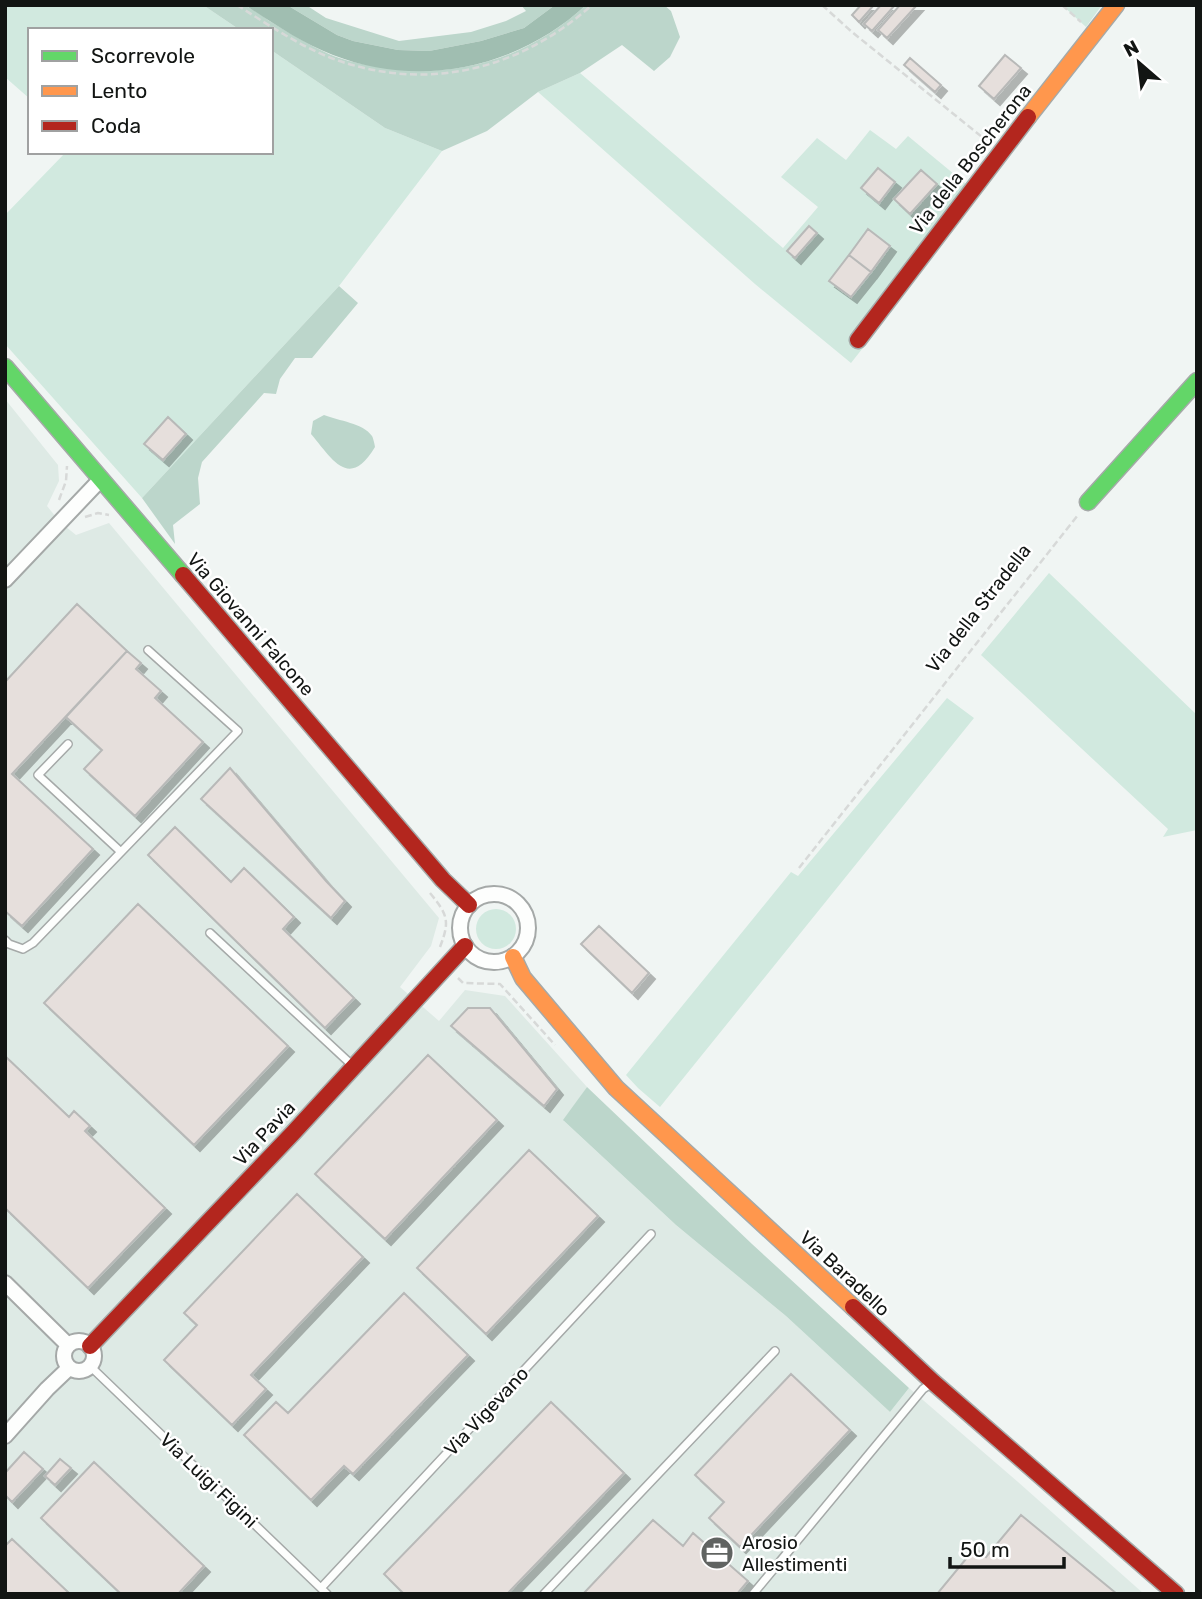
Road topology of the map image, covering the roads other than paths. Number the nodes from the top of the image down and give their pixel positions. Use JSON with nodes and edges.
{"nodes":[{"id":1,"x":1116,"y":5,"type":"edge"},
{"id":2,"x":858,"y":340,"type":"dead end"},
{"id":3,"x":5,"y":367,"type":"edge"},
{"id":4,"x":1197,"y":381,"type":"edge"},
{"id":5,"x":101,"y":480,"type":"junction"},
{"id":6,"x":1088,"y":502,"type":"road end"},
{"id":7,"x":5,"y":580,"type":"edge"},
{"id":8,"x":148,"y":650,"type":"dead end"},
{"id":9,"x":68,"y":744,"type":"dead end"},
{"id":10,"x":121,"y":852,"type":"junction"},
{"id":11,"x":469,"y":905,"type":"junction"},
{"id":12,"x":210,"y":933,"type":"dead end"},
{"id":13,"x":5,"y":940,"type":"edge"},
{"id":14,"x":465,"y":946,"type":"junction"},
{"id":15,"x":513,"y":957,"type":"junction"},
{"id":16,"x":354,"y":1067,"type":"junction"},
{"id":17,"x":651,"y":1234,"type":"dead end"},
{"id":18,"x":5,"y":1283,"type":"edge"},
{"id":19,"x":68,"y":1345,"type":"junction"},
{"id":20,"x":90,"y":1346,"type":"junction"},
{"id":21,"x":775,"y":1352,"type":"dead end"},
{"id":22,"x":90,"y":1366,"type":"junction"},
{"id":23,"x":69,"y":1368,"type":"junction"},
{"id":24,"x":933,"y":1382,"type":"junction"},
{"id":25,"x":5,"y":1436,"type":"edge"},
{"id":26,"x":324,"y":1591,"type":"edge"},
{"id":27,"x":544,"y":1594,"type":"edge"},
{"id":28,"x":752,"y":1594,"type":"edge"},
{"id":29,"x":1176,"y":1594,"type":"edge"}],
"edges":[{"from":1,"to":2,"type":"street","name":"Via della Boscherona"},
{"from":3,"to":5,"type":"street","name":"Via Giovanni Falcone"},
{"from":4,"to":6,"type":"street"},
{"from":5,"to":7,"type":"street"},
{"from":5,"to":11,"type":"street","name":"Via Giovanni Falcone"},
{"from":8,"to":10,"type":"lane"},
{"from":9,"to":10,"type":"lane"},
{"from":10,"to":13,"type":"lane"},
{"from":11,"to":14,"type":"street"},
{"from":11,"to":15,"type":"street"},
{"from":12,"to":16,"type":"lane"},
{"from":14,"to":15,"type":"street"},
{"from":14,"to":16,"type":"street","name":"Via Pavia"},
{"from":15,"to":24,"type":"street","name":"Via Baradello"},
{"from":16,"to":20,"type":"street","name":"Via Pavia"},
{"from":17,"to":26,"type":"lane","name":"Via Vigevano"},
{"from":18,"to":19,"type":"street"},
{"from":19,"to":20,"type":"street"},
{"from":19,"to":23,"type":"street"},
{"from":20,"to":22,"type":"street"},
{"from":21,"to":27,"type":"lane"},
{"from":22,"to":23,"type":"street"},
{"from":22,"to":26,"type":"lane","name":"Via Luigi Figini"},
{"from":23,"to":25,"type":"street"},
{"from":24,"to":28,"type":"lane"},
{"from":24,"to":29,"type":"street","name":"Via Baradello"}]}
